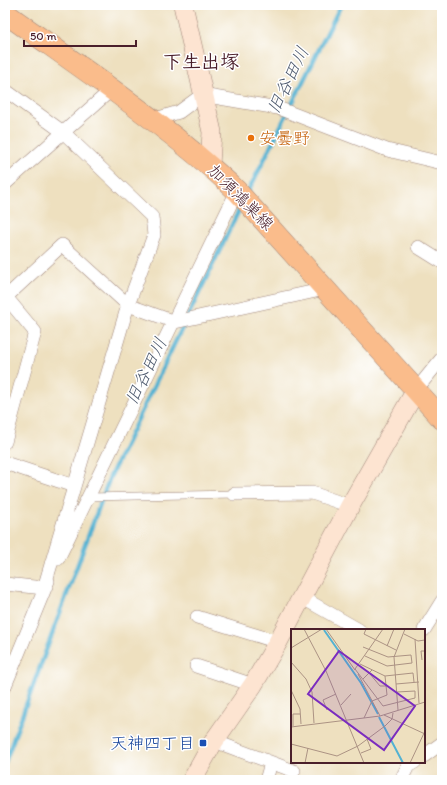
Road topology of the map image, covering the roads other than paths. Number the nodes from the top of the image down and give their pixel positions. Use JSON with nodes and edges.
{"nodes":[{"id":1,"x":183,"y":5,"type":"edge"},
{"id":2,"x":5,"y":13,"type":"edge"},
{"id":3,"x":5,"y":90,"type":"edge"},
{"id":4,"x":111,"y":90,"type":"junction"},
{"id":5,"x":202,"y":95,"type":"junction"},
{"id":6,"x":152,"y":120,"type":"junction"},
{"id":7,"x":63,"y":132,"type":"junction"},
{"id":8,"x":442,"y":163,"type":"edge"},
{"id":9,"x":210,"y":165,"type":"junction"},
{"id":10,"x":5,"y":184,"type":"edge"},
{"id":11,"x":238,"y":191,"type":"junction"},
{"id":12,"x":418,"y":247,"type":"dead end"},
{"id":13,"x":442,"y":262,"type":"edge"},
{"id":14,"x":325,"y":289,"type":"junction"},
{"id":15,"x":5,"y":297,"type":"edge"},
{"id":16,"x":128,"y":305,"type":"junction"},
{"id":17,"x":175,"y":322,"type":"junction"},
{"id":18,"x":442,"y":358,"type":"edge"},
{"id":19,"x":416,"y":390,"type":"junction"},
{"id":20,"x":442,"y":419,"type":"edge"},
{"id":21,"x":5,"y":442,"type":"edge"},
{"id":22,"x":5,"y":463,"type":"edge"},
{"id":23,"x":74,"y":486,"type":"junction"},
{"id":24,"x":234,"y":494,"type":"joint"},
{"id":25,"x":89,"y":497,"type":"junction"},
{"id":26,"x":350,"y":506,"type":"junction"},
{"id":27,"x":5,"y":584,"type":"edge"},
{"id":28,"x":44,"y":588,"type":"junction"},
{"id":29,"x":303,"y":598,"type":"junction"},
{"id":30,"x":442,"y":601,"type":"edge"},
{"id":31,"x":197,"y":617,"type":"dead end"},
{"id":32,"x":357,"y":629,"type":"edge"},
{"id":33,"x":425,"y":629,"type":"edge"},
{"id":34,"x":278,"y":642,"type":"junction"},
{"id":35,"x":196,"y":666,"type":"dead end"},
{"id":36,"x":252,"y":685,"type":"junction"},
{"id":37,"x":5,"y":686,"type":"edge"},
{"id":38,"x":214,"y":742,"type":"junction"},
{"id":39,"x":442,"y":743,"type":"edge"},
{"id":40,"x":425,"y":755,"type":"edge"},
{"id":41,"x":271,"y":763,"type":"junction"},
{"id":42,"x":412,"y":763,"type":"edge"},
{"id":43,"x":294,"y":771,"type":"dead end"},
{"id":44,"x":192,"y":780,"type":"edge"},
{"id":45,"x":266,"y":780,"type":"edge"},
{"id":46,"x":401,"y":780,"type":"edge"}],
"edges":[{"from":1,"to":5,"type":"street"},
{"from":2,"to":4,"type":"main road","name":"加須鴻巣線"},
{"from":3,"to":7,"type":"street"},
{"from":4,"to":6,"type":"main road","name":"加須鴻巣線"},
{"from":4,"to":7,"type":"street"},
{"from":5,"to":6,"type":"street"},
{"from":5,"to":8,"type":"street"},
{"from":5,"to":9,"type":"street"},
{"from":6,"to":9,"type":"main road","name":"加須鴻巣線"},
{"from":7,"to":10,"type":"street"},
{"from":7,"to":16,"type":"street"},
{"from":9,"to":11,"type":"main road","name":"加須鴻巣線"},
{"from":11,"to":14,"type":"main road","name":"加須鴻巣線"},
{"from":11,"to":17,"type":"street"},
{"from":12,"to":13,"type":"street"},
{"from":14,"to":17,"type":"street"},
{"from":14,"to":19,"type":"main road","name":"加須鴻巣線"},
{"from":15,"to":16,"type":"street"},
{"from":15,"to":21,"type":"street"},
{"from":16,"to":17,"type":"street"},
{"from":16,"to":23,"type":"street"},
{"from":17,"to":25,"type":"street"},
{"from":18,"to":19,"type":"street"},
{"from":19,"to":20,"type":"main road","name":"加須鴻巣線"},
{"from":19,"to":26,"type":"street"},
{"from":22,"to":23,"type":"street"},
{"from":23,"to":28,"type":"street"},
{"from":24,"to":25,"type":"lane"},
{"from":24,"to":26,"type":"street"},
{"from":25,"to":28,"type":"street"},
{"from":26,"to":29,"type":"street"},
{"from":27,"to":28,"type":"street"},
{"from":28,"to":37,"type":"street"},
{"from":29,"to":32,"type":"street"},
{"from":29,"to":34,"type":"street"},
{"from":30,"to":33,"type":"street"},
{"from":31,"to":34,"type":"street"},
{"from":34,"to":36,"type":"street"},
{"from":35,"to":36,"type":"street"},
{"from":36,"to":38,"type":"street"},
{"from":38,"to":41,"type":"street"},
{"from":38,"to":44,"type":"street"},
{"from":39,"to":40,"type":"street"},
{"from":41,"to":43,"type":"street"},
{"from":41,"to":45,"type":"street"},
{"from":42,"to":46,"type":"street"}]}
